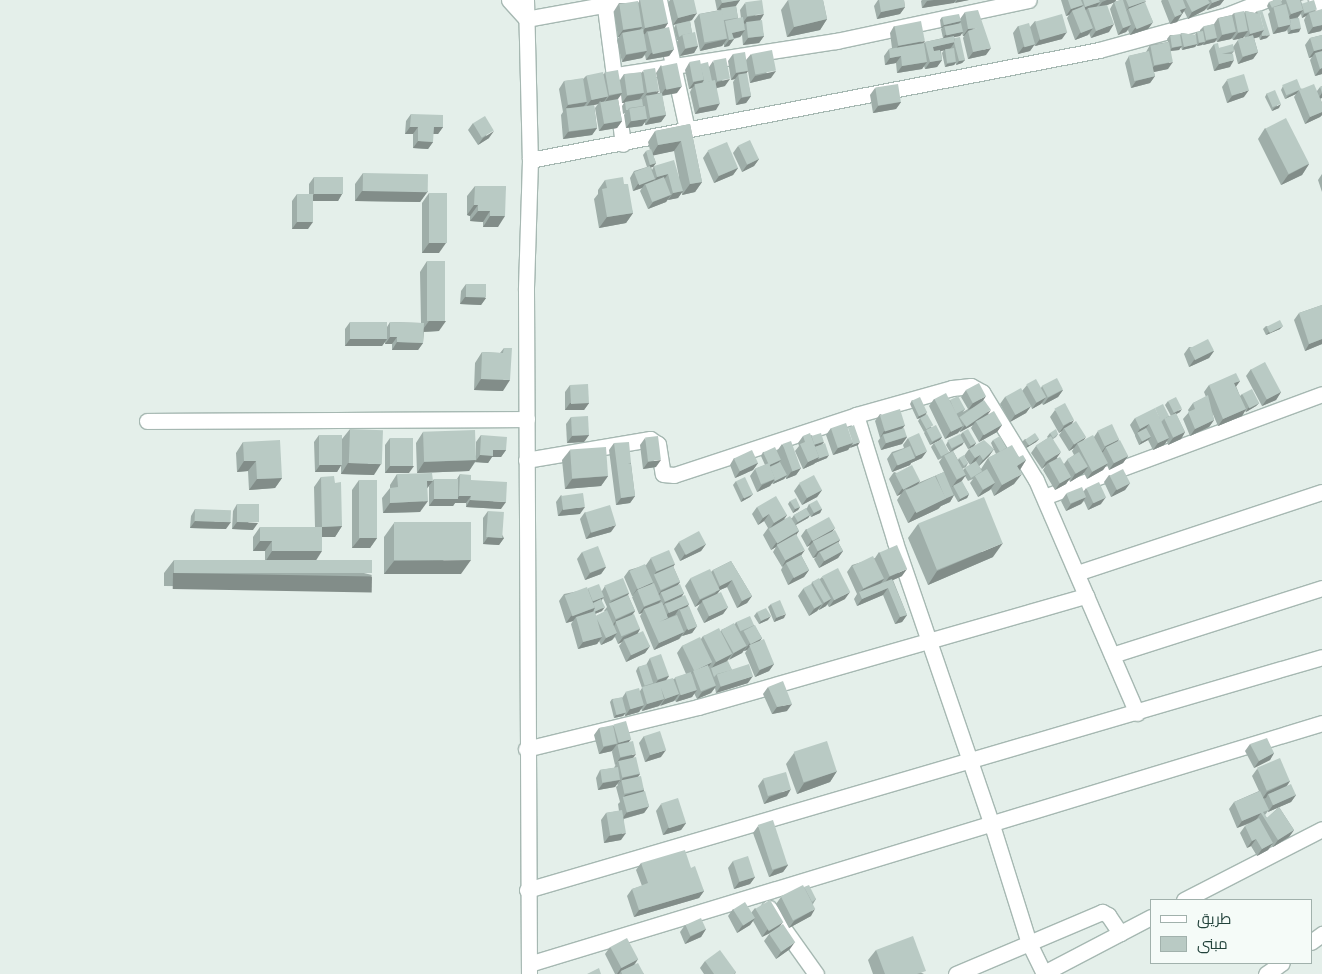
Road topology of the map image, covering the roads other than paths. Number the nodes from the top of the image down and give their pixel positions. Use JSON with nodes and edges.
{"nodes":[{"id":1,"x":509,"y":0,"type":"edge"},
{"id":2,"x":526,"y":0,"type":"edge"},
{"id":3,"x":631,"y":0,"type":"edge"},
{"id":4,"x":659,"y":0,"type":"edge"},
{"id":5,"x":1029,"y":0,"type":"edge"},
{"id":6,"x":1222,"y":0,"type":"edge"},
{"id":7,"x":1265,"y":0,"type":"edge"},
{"id":8,"x":1316,"y":0,"type":"edge"},
{"id":9,"x":604,"y":2,"type":"edge"},
{"id":10,"x":1000,"y":3,"type":"edge"},
{"id":11,"x":1227,"y":15,"type":"junction"},
{"id":12,"x":1322,"y":18,"type":"edge"},
{"id":13,"x":526,"y":19,"type":"junction"},
{"id":14,"x":674,"y":67,"type":"junction"},
{"id":15,"x":616,"y":74,"type":"junction"},
{"id":16,"x":687,"y":129,"type":"junction"},
{"id":17,"x":623,"y":144,"type":"junction"},
{"id":18,"x":530,"y":160,"type":"junction"},
{"id":19,"x":1322,"y":394,"type":"edge"},
{"id":20,"x":856,"y":414,"type":"junction"},
{"id":21,"x":527,"y":419,"type":"junction"},
{"id":22,"x":147,"y":421,"type":"dead end"},
{"id":23,"x":526,"y":460,"type":"junction"},
{"id":24,"x":1322,"y":492,"type":"edge"},
{"id":25,"x":1044,"y":497,"type":"junction"},
{"id":26,"x":1076,"y":573,"type":"junction"},
{"id":27,"x":1322,"y":588,"type":"edge"},
{"id":28,"x":1086,"y":596,"type":"junction"},
{"id":29,"x":929,"y":640,"type":"junction"},
{"id":30,"x":1112,"y":655,"type":"junction"},
{"id":31,"x":1322,"y":657,"type":"edge"},
{"id":32,"x":1137,"y":713,"type":"junction"},
{"id":33,"x":1322,"y":723,"type":"edge"},
{"id":34,"x":526,"y":749,"type":"junction"},
{"id":35,"x":969,"y":761,"type":"junction"},
{"id":36,"x":991,"y":822,"type":"junction"},
{"id":37,"x":1322,"y":829,"type":"edge"},
{"id":38,"x":527,"y":890,"type":"junction"},
{"id":39,"x":758,"y":895,"type":"junction"},
{"id":40,"x":1186,"y":899,"type":"edge"},
{"id":41,"x":1150,"y":918,"type":"edge"},
{"id":42,"x":1120,"y":933,"type":"junction"},
{"id":43,"x":1029,"y":943,"type":"junction"},
{"id":44,"x":1281,"y":964,"type":"edge"},
{"id":45,"x":529,"y":969,"type":"edge"},
{"id":46,"x":816,"y":974,"type":"edge"},
{"id":47,"x":956,"y":974,"type":"edge"},
{"id":48,"x":1044,"y":974,"type":"edge"},
{"id":49,"x":1266,"y":974,"type":"edge"}],
"edges":[{"from":1,"to":13,"type":"street"},
{"from":2,"to":13,"type":"street"},
{"from":3,"to":9,"type":"street"},
{"from":4,"to":14,"type":"street"},
{"from":5,"to":10,"type":"street"},
{"from":6,"to":11,"type":"street"},
{"from":7,"to":11,"type":"street"},
{"from":8,"to":12,"type":"street"},
{"from":9,"to":13,"type":"street"},
{"from":9,"to":15,"type":"street"},
{"from":10,"to":14,"type":"street"},
{"from":11,"to":16,"type":"street"},
{"from":13,"to":18,"type":"street"},
{"from":14,"to":15,"type":"street"},
{"from":14,"to":16,"type":"street"},
{"from":15,"to":17,"type":"street"},
{"from":16,"to":17,"type":"street"},
{"from":17,"to":18,"type":"street"},
{"from":18,"to":21,"type":"street"},
{"from":19,"to":25,"type":"street"},
{"from":20,"to":23,"type":"street"},
{"from":20,"to":25,"type":"street"},
{"from":20,"to":29,"type":"street"},
{"from":21,"to":22,"type":"street"},
{"from":21,"to":23,"type":"street"},
{"from":23,"to":34,"type":"street"},
{"from":24,"to":26,"type":"street"},
{"from":25,"to":26,"type":"street"},
{"from":26,"to":28,"type":"street"},
{"from":27,"to":30,"type":"street"},
{"from":28,"to":29,"type":"street"},
{"from":28,"to":30,"type":"street"},
{"from":29,"to":34,"type":"street"},
{"from":29,"to":35,"type":"street"},
{"from":30,"to":32,"type":"street"},
{"from":31,"to":32,"type":"street"},
{"from":32,"to":35,"type":"street"},
{"from":33,"to":36,"type":"street"},
{"from":34,"to":38,"type":"street"},
{"from":35,"to":36,"type":"street"},
{"from":35,"to":38,"type":"street"},
{"from":36,"to":39,"type":"street"},
{"from":36,"to":43,"type":"street"},
{"from":37,"to":40,"type":"street"},
{"from":38,"to":45,"type":"street"},
{"from":39,"to":45,"type":"street"},
{"from":39,"to":46,"type":"street"},
{"from":41,"to":42,"type":"street"},
{"from":42,"to":43,"type":"street"},
{"from":42,"to":48,"type":"street"},
{"from":43,"to":47,"type":"street"},
{"from":43,"to":48,"type":"street"},
{"from":44,"to":49,"type":"street"}]}
